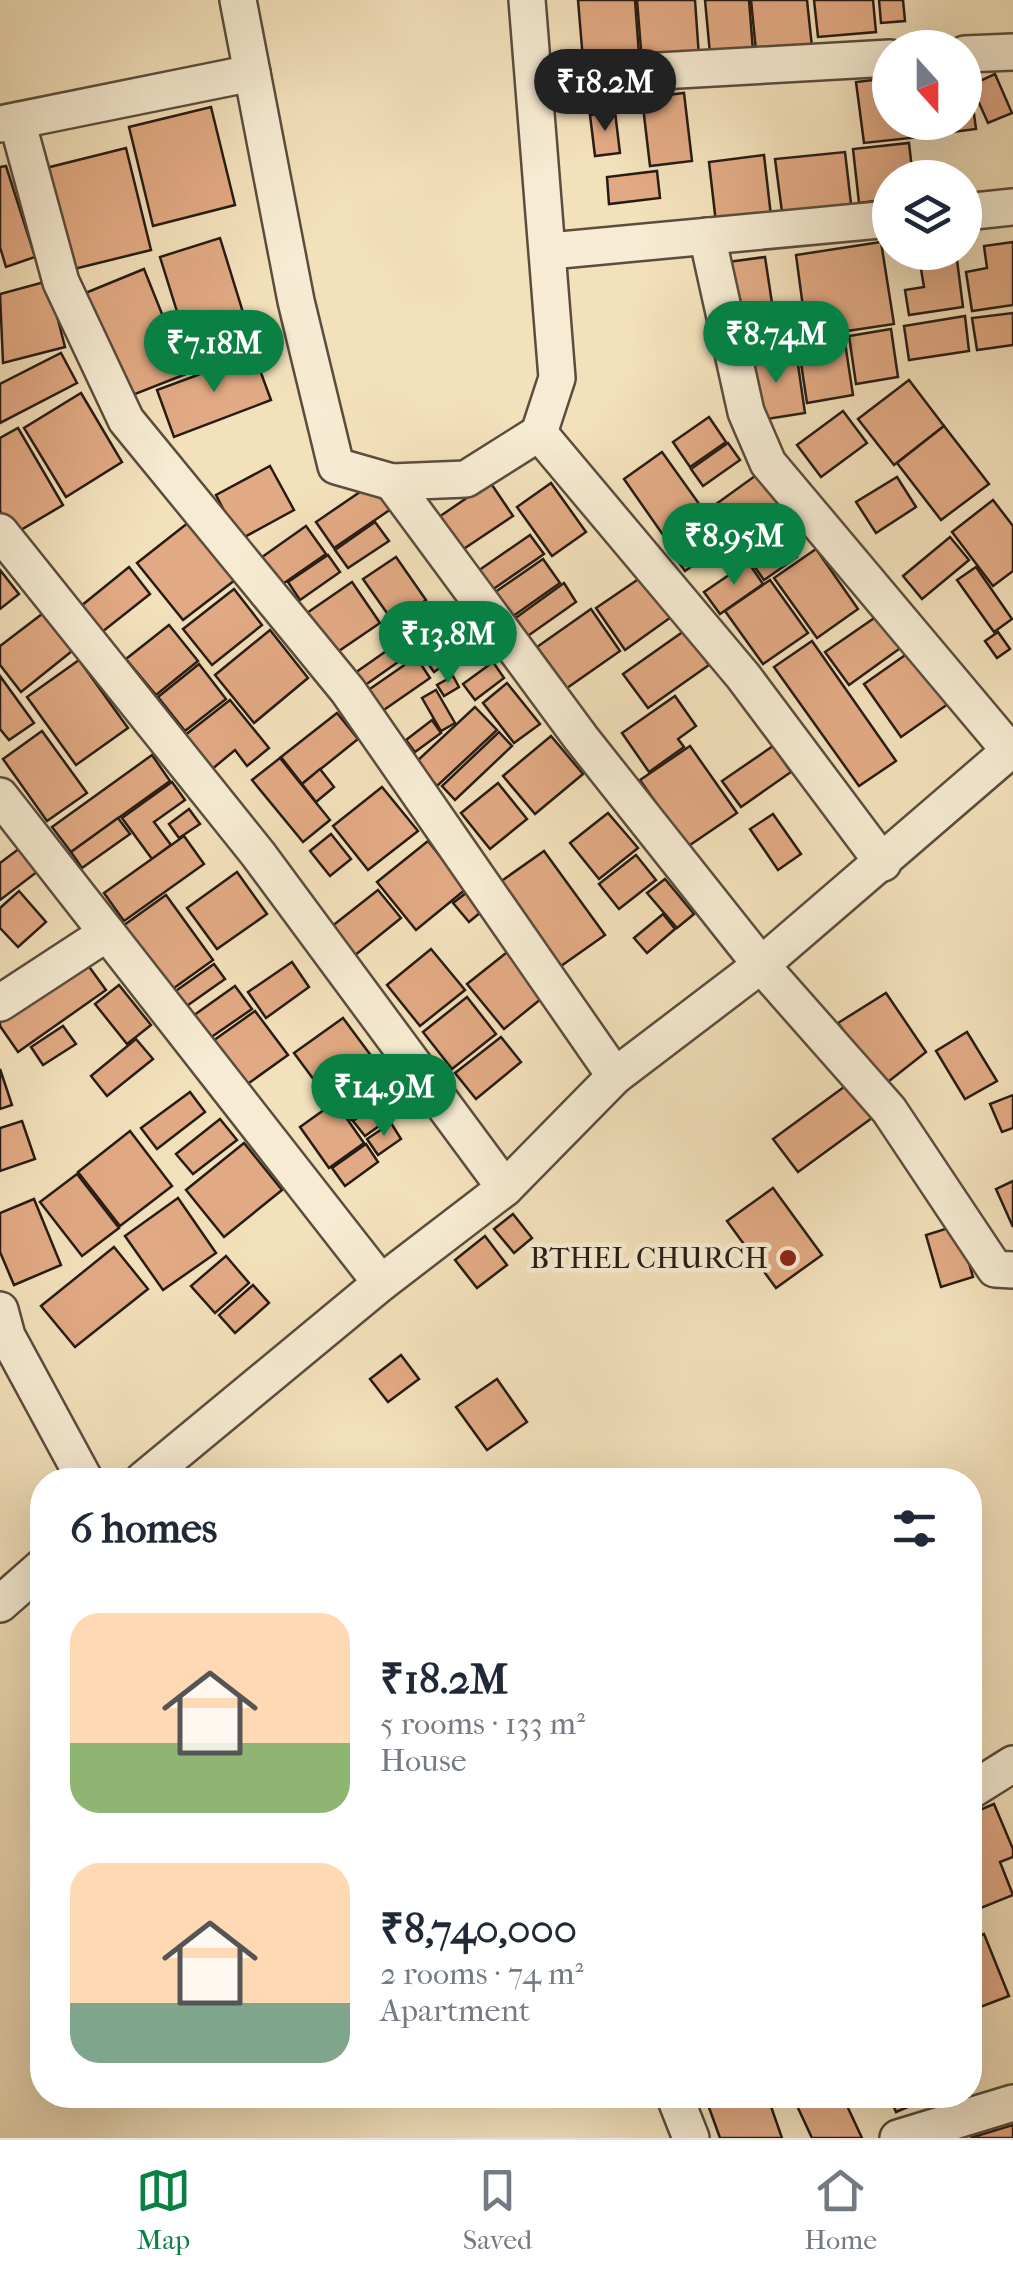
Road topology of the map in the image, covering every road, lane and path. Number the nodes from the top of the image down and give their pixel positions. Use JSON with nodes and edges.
{"nodes":[{"id":1,"x":238,"y":0,"type":"edge"},
{"id":2,"x":527,"y":0,"type":"edge"},
{"id":3,"x":1013,"y":52,"type":"edge"},
{"id":4,"x":982,"y":53,"type":"edge"},
{"id":5,"x":872,"y":59,"type":"edge"},
{"id":6,"x":252,"y":74,"type":"junction"},
{"id":7,"x":535,"y":78,"type":"junction"},
{"id":8,"x":9,"y":122,"type":"edge"},
{"id":9,"x":1013,"y":207,"type":"edge"},
{"id":10,"x":982,"y":210,"type":"edge"},
{"id":11,"x":872,"y":221,"type":"edge"},
{"id":12,"x":707,"y":236,"type":"junction"},
{"id":13,"x":550,"y":251,"type":"junction"},
{"id":14,"x":539,"y":433,"type":"junction"},
{"id":15,"x":392,"y":482,"type":"junction"},
{"id":16,"x":0,"y":532,"type":"edge"},
{"id":17,"x":1011,"y":750,"type":"edge"},
{"id":18,"x":0,"y":796,"type":"edge"},
{"id":19,"x":883,"y":863,"type":"junction"},
{"id":20,"x":107,"y":932,"type":"junction"},
{"id":21,"x":762,"y":965,"type":"junction"},
{"id":22,"x":0,"y":1003,"type":"edge"},
{"id":23,"x":614,"y":1076,"type":"junction"},
{"id":24,"x":505,"y":1188,"type":"junction"},
{"id":25,"x":1013,"y":1270,"type":"edge"},
{"id":26,"x":381,"y":1283,"type":"junction"},
{"id":27,"x":0,"y":1310,"type":"edge"},
{"id":28,"x":80,"y":1468,"type":"edge"},
{"id":29,"x":157,"y":1468,"type":"edge"},
{"id":30,"x":30,"y":1578,"type":"edge"},
{"id":31,"x":0,"y":1604,"type":"edge"},
{"id":32,"x":1013,"y":1764,"type":"edge"},
{"id":33,"x":982,"y":1783,"type":"edge"},
{"id":34,"x":1013,"y":2103,"type":"edge"},
{"id":35,"x":679,"y":2108,"type":"edge"},
{"id":36,"x":691,"y":2138,"type":"edge"},
{"id":37,"x":898,"y":2138,"type":"edge"}],
"edges":[{"from":1,"to":6,"type":"street"},
{"from":2,"to":7,"type":"street"},
{"from":3,"to":4,"type":"street"},
{"from":5,"to":7,"type":"street"},
{"from":6,"to":8,"type":"street"},
{"from":6,"to":15,"type":"street"},
{"from":7,"to":13,"type":"street"},
{"from":8,"to":23,"type":"street"},
{"from":9,"to":10,"type":"street"},
{"from":11,"to":12,"type":"street"},
{"from":12,"to":13,"type":"street"},
{"from":12,"to":17,"type":"street"},
{"from":13,"to":14,"type":"street"},
{"from":14,"to":15,"type":"street"},
{"from":14,"to":19,"type":"street"},
{"from":15,"to":21,"type":"street"},
{"from":16,"to":24,"type":"street"},
{"from":17,"to":19,"type":"street"},
{"from":18,"to":20,"type":"street"},
{"from":19,"to":21,"type":"street"},
{"from":20,"to":22,"type":"street"},
{"from":20,"to":26,"type":"street"},
{"from":21,"to":23,"type":"street"},
{"from":21,"to":25,"type":"street"},
{"from":23,"to":24,"type":"street"},
{"from":24,"to":26,"type":"street"},
{"from":26,"to":29,"type":"street"},
{"from":27,"to":28,"type":"street"},
{"from":30,"to":31,"type":"street"},
{"from":32,"to":33,"type":"street"},
{"from":34,"to":37,"type":"street"},
{"from":35,"to":36,"type":"street"}]}
